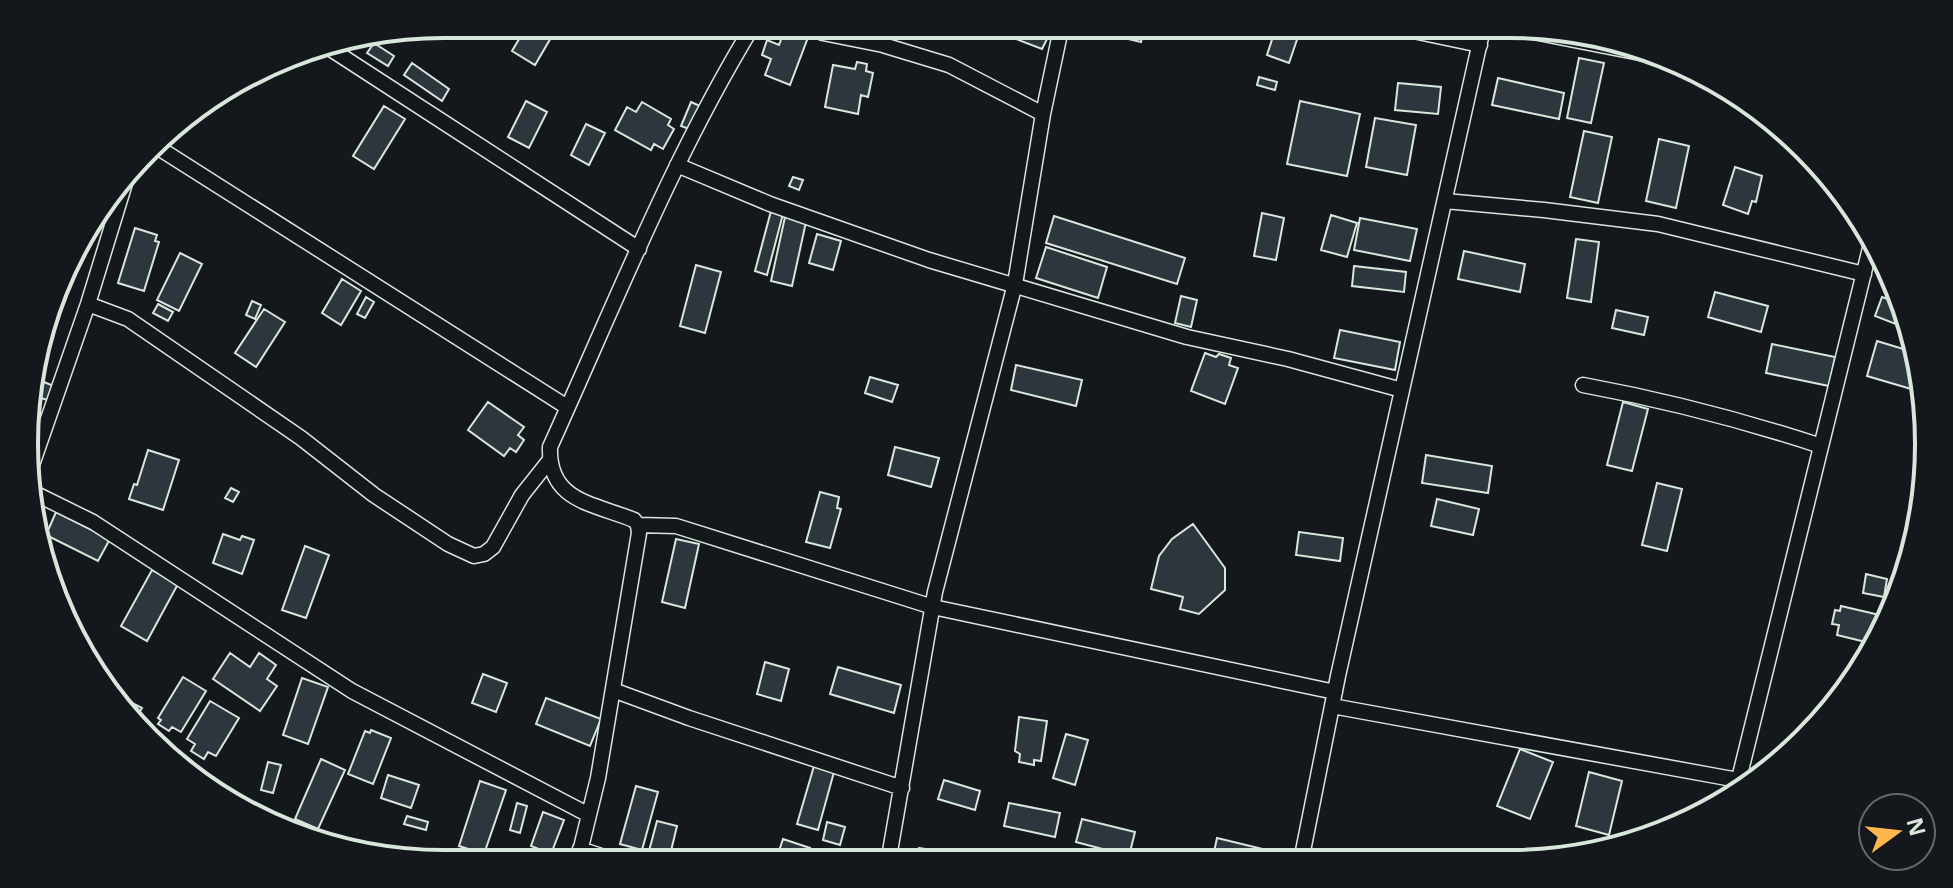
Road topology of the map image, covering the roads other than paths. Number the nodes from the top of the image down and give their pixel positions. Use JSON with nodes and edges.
{"nodes":[{"id":1,"x":745,"y":38,"type":"edge"},
{"id":2,"x":848,"y":38,"type":"edge"},
{"id":3,"x":1059,"y":38,"type":"edge"},
{"id":4,"x":1447,"y":38,"type":"edge"},
{"id":5,"x":1481,"y":38,"type":"edge"},
{"id":6,"x":1480,"y":45,"type":"junction"},
{"id":7,"x":337,"y":53,"type":"edge"},
{"id":8,"x":1043,"y":114,"type":"junction"},
{"id":9,"x":163,"y":151,"type":"edge"},
{"id":10,"x":677,"y":165,"type":"junction"},
{"id":11,"x":120,"y":200,"type":"edge"},
{"id":12,"x":1445,"y":201,"type":"junction"},
{"id":13,"x":639,"y":249,"type":"junction"},
{"id":14,"x":1868,"y":255,"type":"edge"},
{"id":15,"x":1864,"y":274,"type":"junction"},
{"id":16,"x":1015,"y":284,"type":"junction"},
{"id":17,"x":88,"y":304,"type":"junction"},
{"id":18,"x":1583,"y":385,"type":"dead end"},
{"id":19,"x":1402,"y":390,"type":"junction"},
{"id":20,"x":567,"y":407,"type":"junction"},
{"id":21,"x":1821,"y":446,"type":"junction"},
{"id":22,"x":38,"y":447,"type":"edge"},
{"id":23,"x":549,"y":461,"type":"junction"},
{"id":24,"x":41,"y":496,"type":"edge"},
{"id":25,"x":638,"y":525,"type":"junction"},
{"id":26,"x":933,"y":607,"type":"junction"},
{"id":27,"x":613,"y":690,"type":"junction"},
{"id":28,"x":1333,"y":699,"type":"junction"},
{"id":29,"x":1738,"y":780,"type":"edge"},
{"id":30,"x":1729,"y":786,"type":"edge"},
{"id":31,"x":902,"y":788,"type":"junction"},
{"id":32,"x":589,"y":815,"type":"junction"},
{"id":33,"x":580,"y":850,"type":"edge"},
{"id":34,"x":890,"y":850,"type":"edge"},
{"id":35,"x":1303,"y":850,"type":"edge"}],
"edges":[{"from":1,"to":10,"type":"street"},
{"from":2,"to":8,"type":"street"},
{"from":3,"to":8,"type":"street"},
{"from":4,"to":6,"type":"street"},
{"from":5,"to":6,"type":"street"},
{"from":6,"to":12,"type":"street"},
{"from":7,"to":13,"type":"street"},
{"from":8,"to":16,"type":"street"},
{"from":9,"to":20,"type":"street"},
{"from":10,"to":13,"type":"street"},
{"from":10,"to":16,"type":"street"},
{"from":11,"to":17,"type":"street"},
{"from":12,"to":15,"type":"street"},
{"from":12,"to":19,"type":"street"},
{"from":13,"to":20,"type":"street"},
{"from":14,"to":15,"type":"street"},
{"from":15,"to":21,"type":"street"},
{"from":16,"to":19,"type":"street"},
{"from":16,"to":26,"type":"street"},
{"from":17,"to":22,"type":"street"},
{"from":17,"to":23,"type":"street"},
{"from":18,"to":21,"type":"street"},
{"from":19,"to":28,"type":"street"},
{"from":20,"to":23,"type":"street"},
{"from":21,"to":29,"type":"street"},
{"from":23,"to":25,"type":"street"},
{"from":24,"to":32,"type":"street"},
{"from":25,"to":26,"type":"street"},
{"from":25,"to":27,"type":"street"},
{"from":26,"to":28,"type":"street"},
{"from":26,"to":31,"type":"street"},
{"from":27,"to":31,"type":"street"},
{"from":27,"to":32,"type":"street"},
{"from":28,"to":30,"type":"street"},
{"from":28,"to":35,"type":"street"},
{"from":31,"to":34,"type":"street"},
{"from":32,"to":33,"type":"street"}]}
